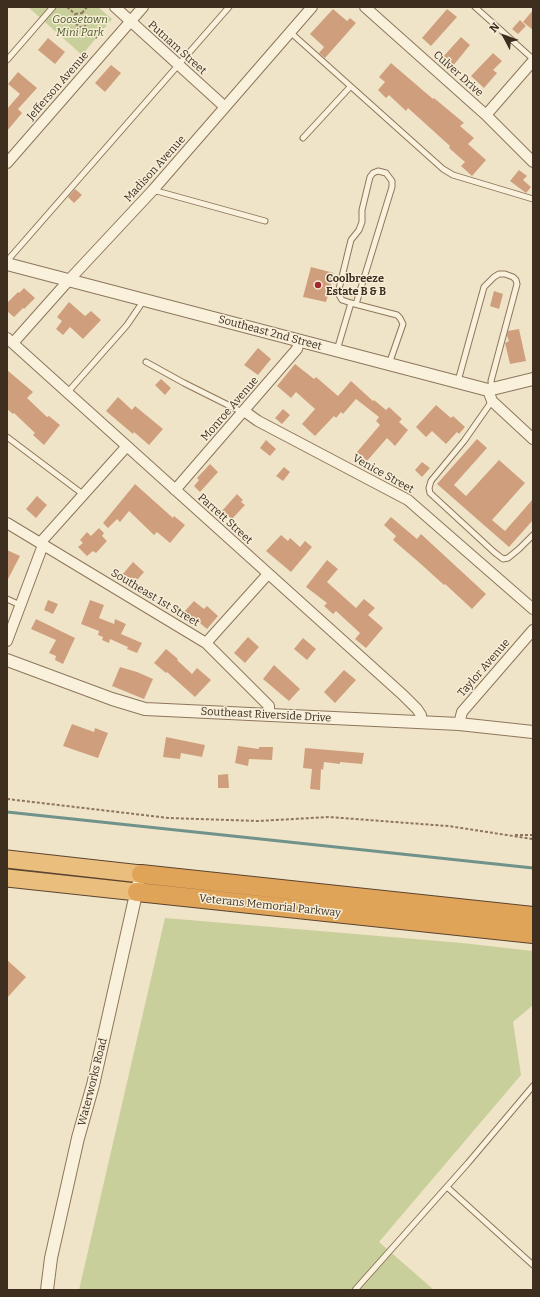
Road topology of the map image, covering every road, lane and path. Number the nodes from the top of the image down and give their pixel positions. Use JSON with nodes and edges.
{"nodes":[{"id":1,"x":53,"y":7,"type":"edge"},
{"id":2,"x":67,"y":7,"type":"edge"},
{"id":3,"x":87,"y":7,"type":"edge"},
{"id":4,"x":114,"y":7,"type":"edge"},
{"id":5,"x":143,"y":7,"type":"edge"},
{"id":6,"x":229,"y":7,"type":"edge"},
{"id":7,"x":312,"y":7,"type":"edge"},
{"id":8,"x":365,"y":7,"type":"edge"},
{"id":9,"x":475,"y":7,"type":"edge"},
{"id":10,"x":82,"y":13,"type":"junction"},
{"id":11,"x":75,"y":14,"type":"junction"},
{"id":12,"x":130,"y":22,"type":"junction"},
{"id":13,"x":85,"y":27,"type":"junction"},
{"id":14,"x":290,"y":32,"type":"junction"},
{"id":15,"x":98,"y":38,"type":"dead end"},
{"id":16,"x":7,"y":60,"type":"edge"},
{"id":17,"x":533,"y":60,"type":"edge"},
{"id":18,"x":178,"y":65,"type":"junction"},
{"id":19,"x":350,"y":87,"type":"junction"},
{"id":20,"x":224,"y":107,"type":"junction"},
{"id":21,"x":486,"y":115,"type":"junction"},
{"id":22,"x":303,"y":138,"type":"dead end"},
{"id":23,"x":533,"y":162,"type":"edge"},
{"id":24,"x":7,"y":163,"type":"edge"},
{"id":25,"x":153,"y":190,"type":"junction"},
{"id":26,"x":533,"y":199,"type":"edge"},
{"id":27,"x":264,"y":221,"type":"dead end"},
{"id":28,"x":7,"y":263,"type":"edge"},
{"id":29,"x":69,"y":280,"type":"junction"},
{"id":30,"x":144,"y":300,"type":"junction"},
{"id":31,"x":354,"y":303,"type":"junction"},
{"id":32,"x":10,"y":340,"type":"edge"},
{"id":33,"x":299,"y":341,"type":"junction"},
{"id":34,"x":337,"y":351,"type":"junction"},
{"id":35,"x":146,"y":362,"type":"dead end"},
{"id":36,"x":389,"y":364,"type":"junction"},
{"id":37,"x":533,"y":379,"type":"edge"},
{"id":38,"x":457,"y":382,"type":"junction"},
{"id":39,"x":68,"y":393,"type":"junction"},
{"id":40,"x":490,"y":393,"type":"junction"},
{"id":41,"x":243,"y":412,"type":"junction"},
{"id":42,"x":7,"y":437,"type":"edge"},
{"id":43,"x":533,"y":439,"type":"edge"},
{"id":44,"x":127,"y":446,"type":"junction"},
{"id":45,"x":175,"y":490,"type":"junction"},
{"id":46,"x":84,"y":495,"type":"junction"},
{"id":47,"x":7,"y":523,"type":"edge"},
{"id":48,"x":533,"y":535,"type":"edge"},
{"id":49,"x":42,"y":544,"type":"junction"},
{"id":50,"x":268,"y":574,"type":"junction"},
{"id":51,"x":7,"y":599,"type":"edge"},
{"id":52,"x":20,"y":605,"type":"junction"},
{"id":53,"x":533,"y":609,"type":"edge"},
{"id":54,"x":533,"y":630,"type":"edge"},
{"id":55,"x":7,"y":641,"type":"edge"},
{"id":56,"x":206,"y":643,"type":"junction"},
{"id":57,"x":7,"y":660,"type":"edge"},
{"id":58,"x":269,"y":715,"type":"junction"},
{"id":59,"x":421,"y":722,"type":"junction"},
{"id":60,"x":459,"y":724,"type":"junction"},
{"id":61,"x":533,"y":732,"type":"edge"},
{"id":62,"x":7,"y":799,"type":"edge"},
{"id":63,"x":503,"y":834,"type":"junction"},
{"id":64,"x":533,"y":835,"type":"edge"},
{"id":65,"x":533,"y":839,"type":"edge"},
{"id":66,"x":7,"y":859,"type":"edge"},
{"id":67,"x":141,"y":874,"type":"junction"},
{"id":68,"x":7,"y":878,"type":"edge"},
{"id":69,"x":136,"y":892,"type":"junction"},
{"id":70,"x":533,"y":916,"type":"edge"},
{"id":71,"x":533,"y":934,"type":"edge"},
{"id":72,"x":533,"y":1086,"type":"edge"},
{"id":73,"x":447,"y":1187,"type":"junction"},
{"id":74,"x":533,"y":1265,"type":"edge"},
{"id":75,"x":47,"y":1290,"type":"edge"},
{"id":76,"x":355,"y":1290,"type":"edge"}],
"edges":[{"from":1,"to":16,"type":"lane"},
{"from":2,"to":11,"type":"path"},
{"from":3,"to":10,"type":"path"},
{"from":4,"to":12,"type":"street","name":"Putnam Street"},
{"from":5,"to":12,"type":"street","name":"Jefferson Avenue"},
{"from":6,"to":18,"type":"lane"},
{"from":7,"to":14,"type":"street","name":"Madison Avenue"},
{"from":8,"to":21,"type":"street","name":"Culver Drive"},
{"from":9,"to":17,"type":"lane"},
{"from":10,"to":11,"type":"path"},
{"from":10,"to":13,"type":"path"},
{"from":11,"to":13,"type":"path"},
{"from":12,"to":18,"type":"street","name":"Putnam Street"},
{"from":12,"to":24,"type":"street","name":"Jefferson Avenue"},
{"from":13,"to":15,"type":"path"},
{"from":14,"to":19,"type":"lane"},
{"from":14,"to":20,"type":"street","name":"Madison Avenue"},
{"from":17,"to":21,"type":"street"},
{"from":18,"to":20,"type":"street","name":"Putnam Street"},
{"from":18,"to":28,"type":"lane"},
{"from":19,"to":22,"type":"lane"},
{"from":19,"to":26,"type":"lane"},
{"from":20,"to":25,"type":"street","name":"Madison Avenue"},
{"from":21,"to":23,"type":"street","name":"Culver Drive"},
{"from":25,"to":27,"type":"lane"},
{"from":25,"to":29,"type":"street","name":"Madison Avenue"},
{"from":28,"to":29,"type":"street","name":"Southeast 2nd Street"},
{"from":29,"to":30,"type":"street","name":"Southeast 2nd Street"},
{"from":29,"to":32,"type":"street","name":"Madison Avenue"},
{"from":30,"to":33,"type":"street","name":"Southeast 2nd Street"},
{"from":30,"to":39,"type":"lane"},
{"from":31,"to":31,"type":"lane"},
{"from":31,"to":34,"type":"lane"},
{"from":31,"to":36,"type":"lane"},
{"from":32,"to":39,"type":"street","name":"Parrett Street"},
{"from":33,"to":34,"type":"street","name":"Southeast 2nd Street"},
{"from":33,"to":41,"type":"street","name":"Monroe Avenue"},
{"from":34,"to":36,"type":"street","name":"Southeast 2nd Street"},
{"from":35,"to":41,"type":"lane"},
{"from":36,"to":38,"type":"street","name":"Southeast 2nd Street"},
{"from":37,"to":40,"type":"street","name":"Southeast 2nd Street"},
{"from":38,"to":40,"type":"street","name":"Southeast 2nd Street"},
{"from":38,"to":40,"type":"lane"},
{"from":39,"to":44,"type":"street","name":"Parrett Street"},
{"from":40,"to":43,"type":"street"},
{"from":40,"to":48,"type":"lane"},
{"from":41,"to":45,"type":"street","name":"Monroe Avenue"},
{"from":41,"to":53,"type":"street","name":"Venice Street"},
{"from":42,"to":46,"type":"lane"},
{"from":44,"to":45,"type":"street","name":"Parrett Street"},
{"from":44,"to":46,"type":"street"},
{"from":45,"to":50,"type":"street","name":"Parrett Street"},
{"from":46,"to":49,"type":"street"},
{"from":47,"to":49,"type":"street","name":"Southeast 1st Street"},
{"from":49,"to":52,"type":"street"},
{"from":49,"to":56,"type":"street","name":"Southeast 1st Street"},
{"from":50,"to":56,"type":"street"},
{"from":50,"to":59,"type":"street","name":"Parrett Street"},
{"from":51,"to":52,"type":"lane"},
{"from":52,"to":55,"type":"street"},
{"from":54,"to":60,"type":"street","name":"Taylor Avenue"},
{"from":56,"to":58,"type":"street","name":"Southeast 1st Street"},
{"from":57,"to":58,"type":"street","name":"Southeast Riverside Drive"},
{"from":58,"to":59,"type":"street","name":"Southeast Riverside Drive"},
{"from":59,"to":60,"type":"street","name":"Southeast Riverside Drive"},
{"from":60,"to":61,"type":"street","name":"Southeast Riverside Drive"},
{"from":62,"to":63,"type":"path"},
{"from":63,"to":64,"type":"path"},
{"from":63,"to":65,"type":"path"},
{"from":66,"to":67,"type":"highway","name":"Veterans Memorial Parkway"},
{"from":67,"to":69,"type":"street","name":"Waterworks Road"},
{"from":67,"to":70,"type":"highway","name":"Veterans Memorial Parkway"},
{"from":68,"to":69,"type":"highway","name":"Veterans Memorial Parkway"},
{"from":69,"to":71,"type":"highway","name":"Veterans Memorial Parkway"},
{"from":69,"to":75,"type":"street","name":"Waterworks Road"},
{"from":72,"to":73,"type":"lane"},
{"from":73,"to":74,"type":"lane"},
{"from":73,"to":76,"type":"lane"}]}
